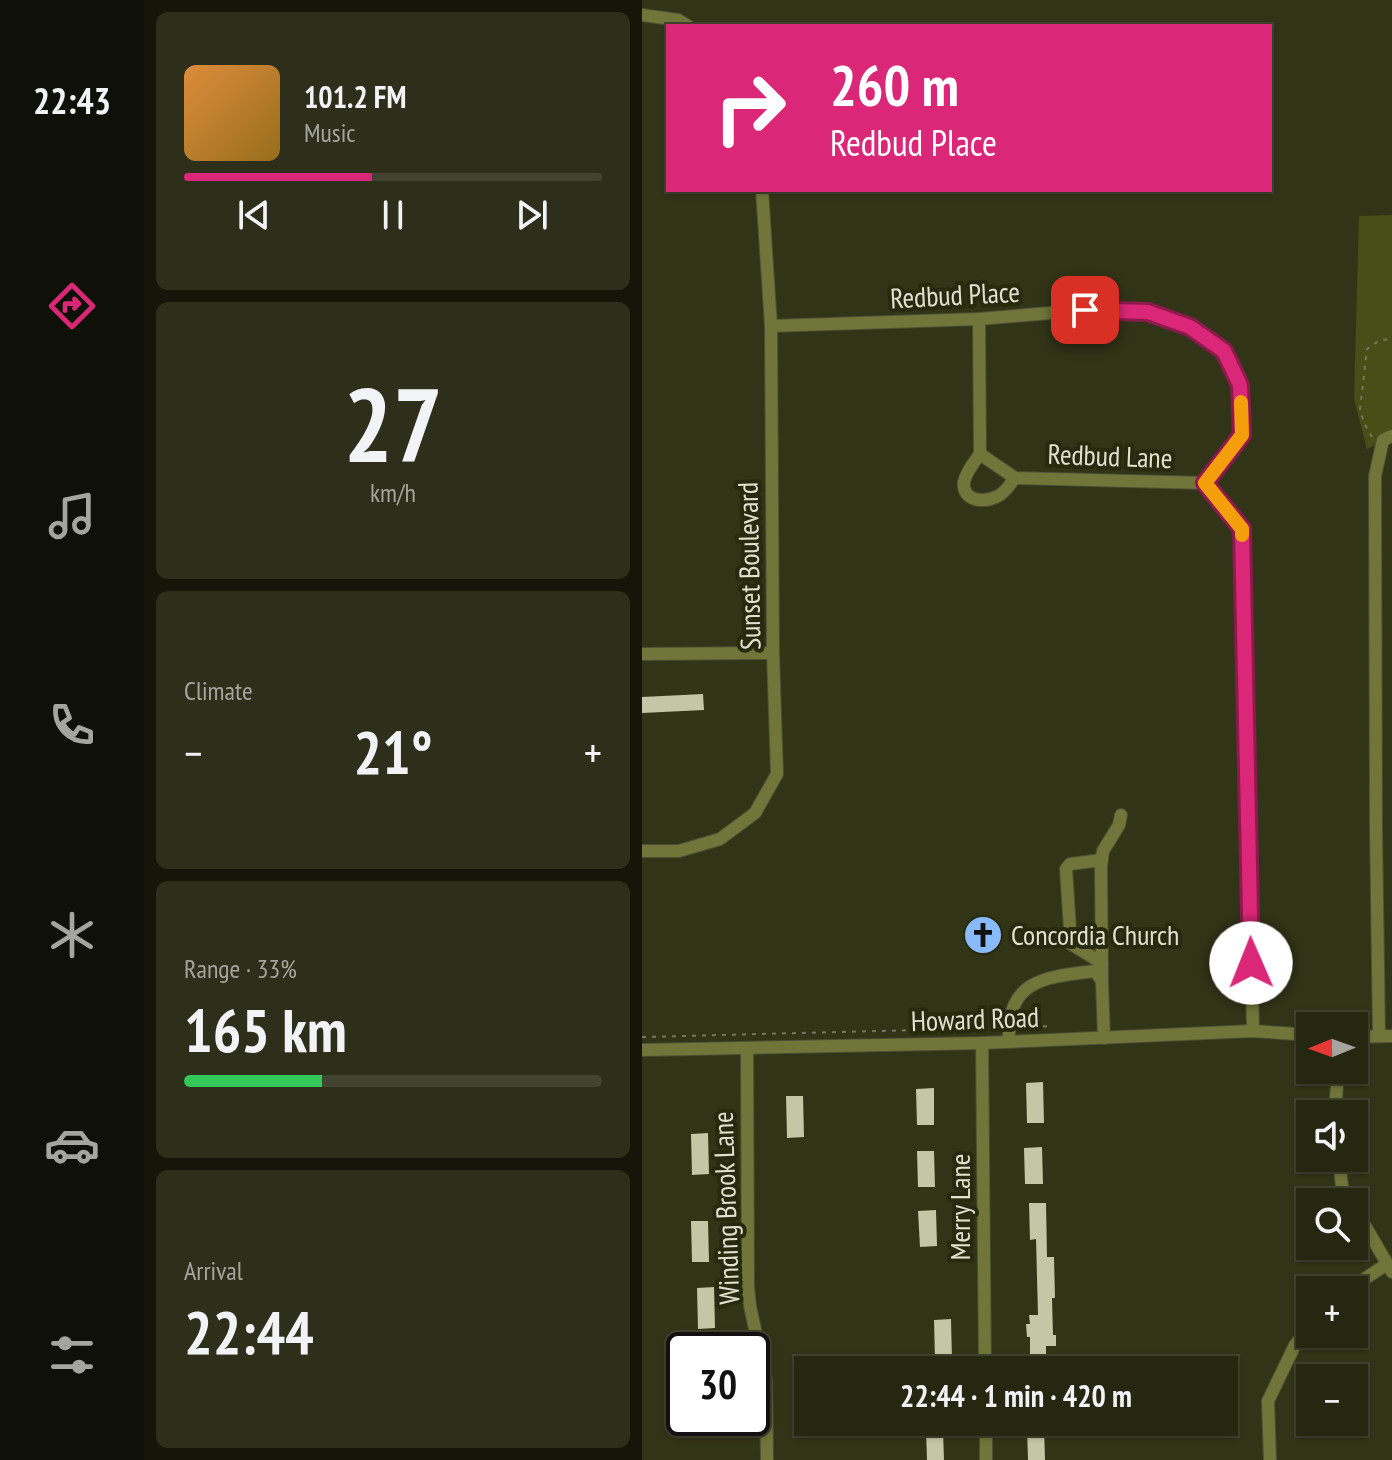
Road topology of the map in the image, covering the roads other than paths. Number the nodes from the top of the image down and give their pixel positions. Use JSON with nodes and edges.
{"nodes":[{"id":1,"x":642,"y":15,"type":"edge"},
{"id":2,"x":685,"y":24,"type":"edge"},
{"id":3,"x":762,"y":192,"type":"edge"},
{"id":4,"x":979,"y":319,"type":"junction"},
{"id":5,"x":771,"y":326,"type":"junction"},
{"id":6,"x":1387,"y":441,"type":"edge"},
{"id":7,"x":980,"y":454,"type":"junction"},
{"id":8,"x":1015,"y":478,"type":"junction"},
{"id":9,"x":1205,"y":483,"type":"junction"},
{"id":10,"x":773,"y":653,"type":"junction"},
{"id":11,"x":642,"y":654,"type":"edge"},
{"id":12,"x":1121,"y":815,"type":"dead end"},
{"id":13,"x":642,"y":851,"type":"edge"},
{"id":14,"x":1102,"y":860,"type":"junction"},
{"id":15,"x":1102,"y":963,"type":"junction"},
{"id":16,"x":1102,"y":981,"type":"junction"},
{"id":17,"x":1253,"y":1031,"type":"junction"},
{"id":18,"x":1296,"y":1034,"type":"edge"},
{"id":19,"x":1386,"y":1036,"type":"edge"},
{"id":20,"x":1104,"y":1038,"type":"junction"},
{"id":21,"x":1009,"y":1042,"type":"junction"},
{"id":22,"x":982,"y":1043,"type":"junction"},
{"id":23,"x":747,"y":1049,"type":"junction"},
{"id":24,"x":642,"y":1050,"type":"edge"},
{"id":25,"x":1368,"y":1230,"type":"edge"},
{"id":26,"x":1390,"y":1268,"type":"edge"},
{"id":27,"x":1368,"y":1280,"type":"edge"},
{"id":28,"x":1296,"y":1344,"type":"edge"},
{"id":29,"x":985,"y":1356,"type":"edge"},
{"id":30,"x":986,"y":1436,"type":"edge"},
{"id":31,"x":767,"y":1460,"type":"edge"},
{"id":32,"x":986,"y":1460,"type":"edge"},
{"id":33,"x":1270,"y":1460,"type":"edge"}],
"edges":[{"from":1,"to":2,"type":"street"},
{"from":3,"to":5,"type":"street","name":"Sunset Boulevard"},
{"from":4,"to":5,"type":"street","name":"Redbud Place"},
{"from":4,"to":7,"type":"street"},
{"from":4,"to":9,"type":"street","name":"Redbud Place"},
{"from":5,"to":10,"type":"street","name":"Sunset Boulevard"},
{"from":6,"to":19,"type":"street"},
{"from":7,"to":8,"type":"street","name":"Redbud Lane"},
{"from":7,"to":8,"type":"street"},
{"from":8,"to":9,"type":"street","name":"Redbud Lane"},
{"from":9,"to":17,"type":"street","name":"Redbud Lane"},
{"from":10,"to":11,"type":"street"},
{"from":10,"to":13,"type":"street","name":"Sunset Boulevard"},
{"from":12,"to":14,"type":"street"},
{"from":14,"to":15,"type":"street"},
{"from":14,"to":15,"type":"street"},
{"from":15,"to":16,"type":"street"},
{"from":16,"to":20,"type":"street"},
{"from":16,"to":21,"type":"street"},
{"from":17,"to":18,"type":"street","name":"Howard Road"},
{"from":17,"to":20,"type":"street","name":"Howard Road"},
{"from":20,"to":21,"type":"street","name":"Howard Road"},
{"from":21,"to":22,"type":"street","name":"Howard Road"},
{"from":22,"to":23,"type":"street","name":"Howard Road"},
{"from":22,"to":29,"type":"street","name":"Merry Lane"},
{"from":23,"to":24,"type":"street","name":"Howard Road"},
{"from":23,"to":31,"type":"street","name":"Winding Brook Lane"},
{"from":25,"to":26,"type":"street"},
{"from":26,"to":27,"type":"street"},
{"from":28,"to":33,"type":"street"},
{"from":30,"to":32,"type":"street"}]}
